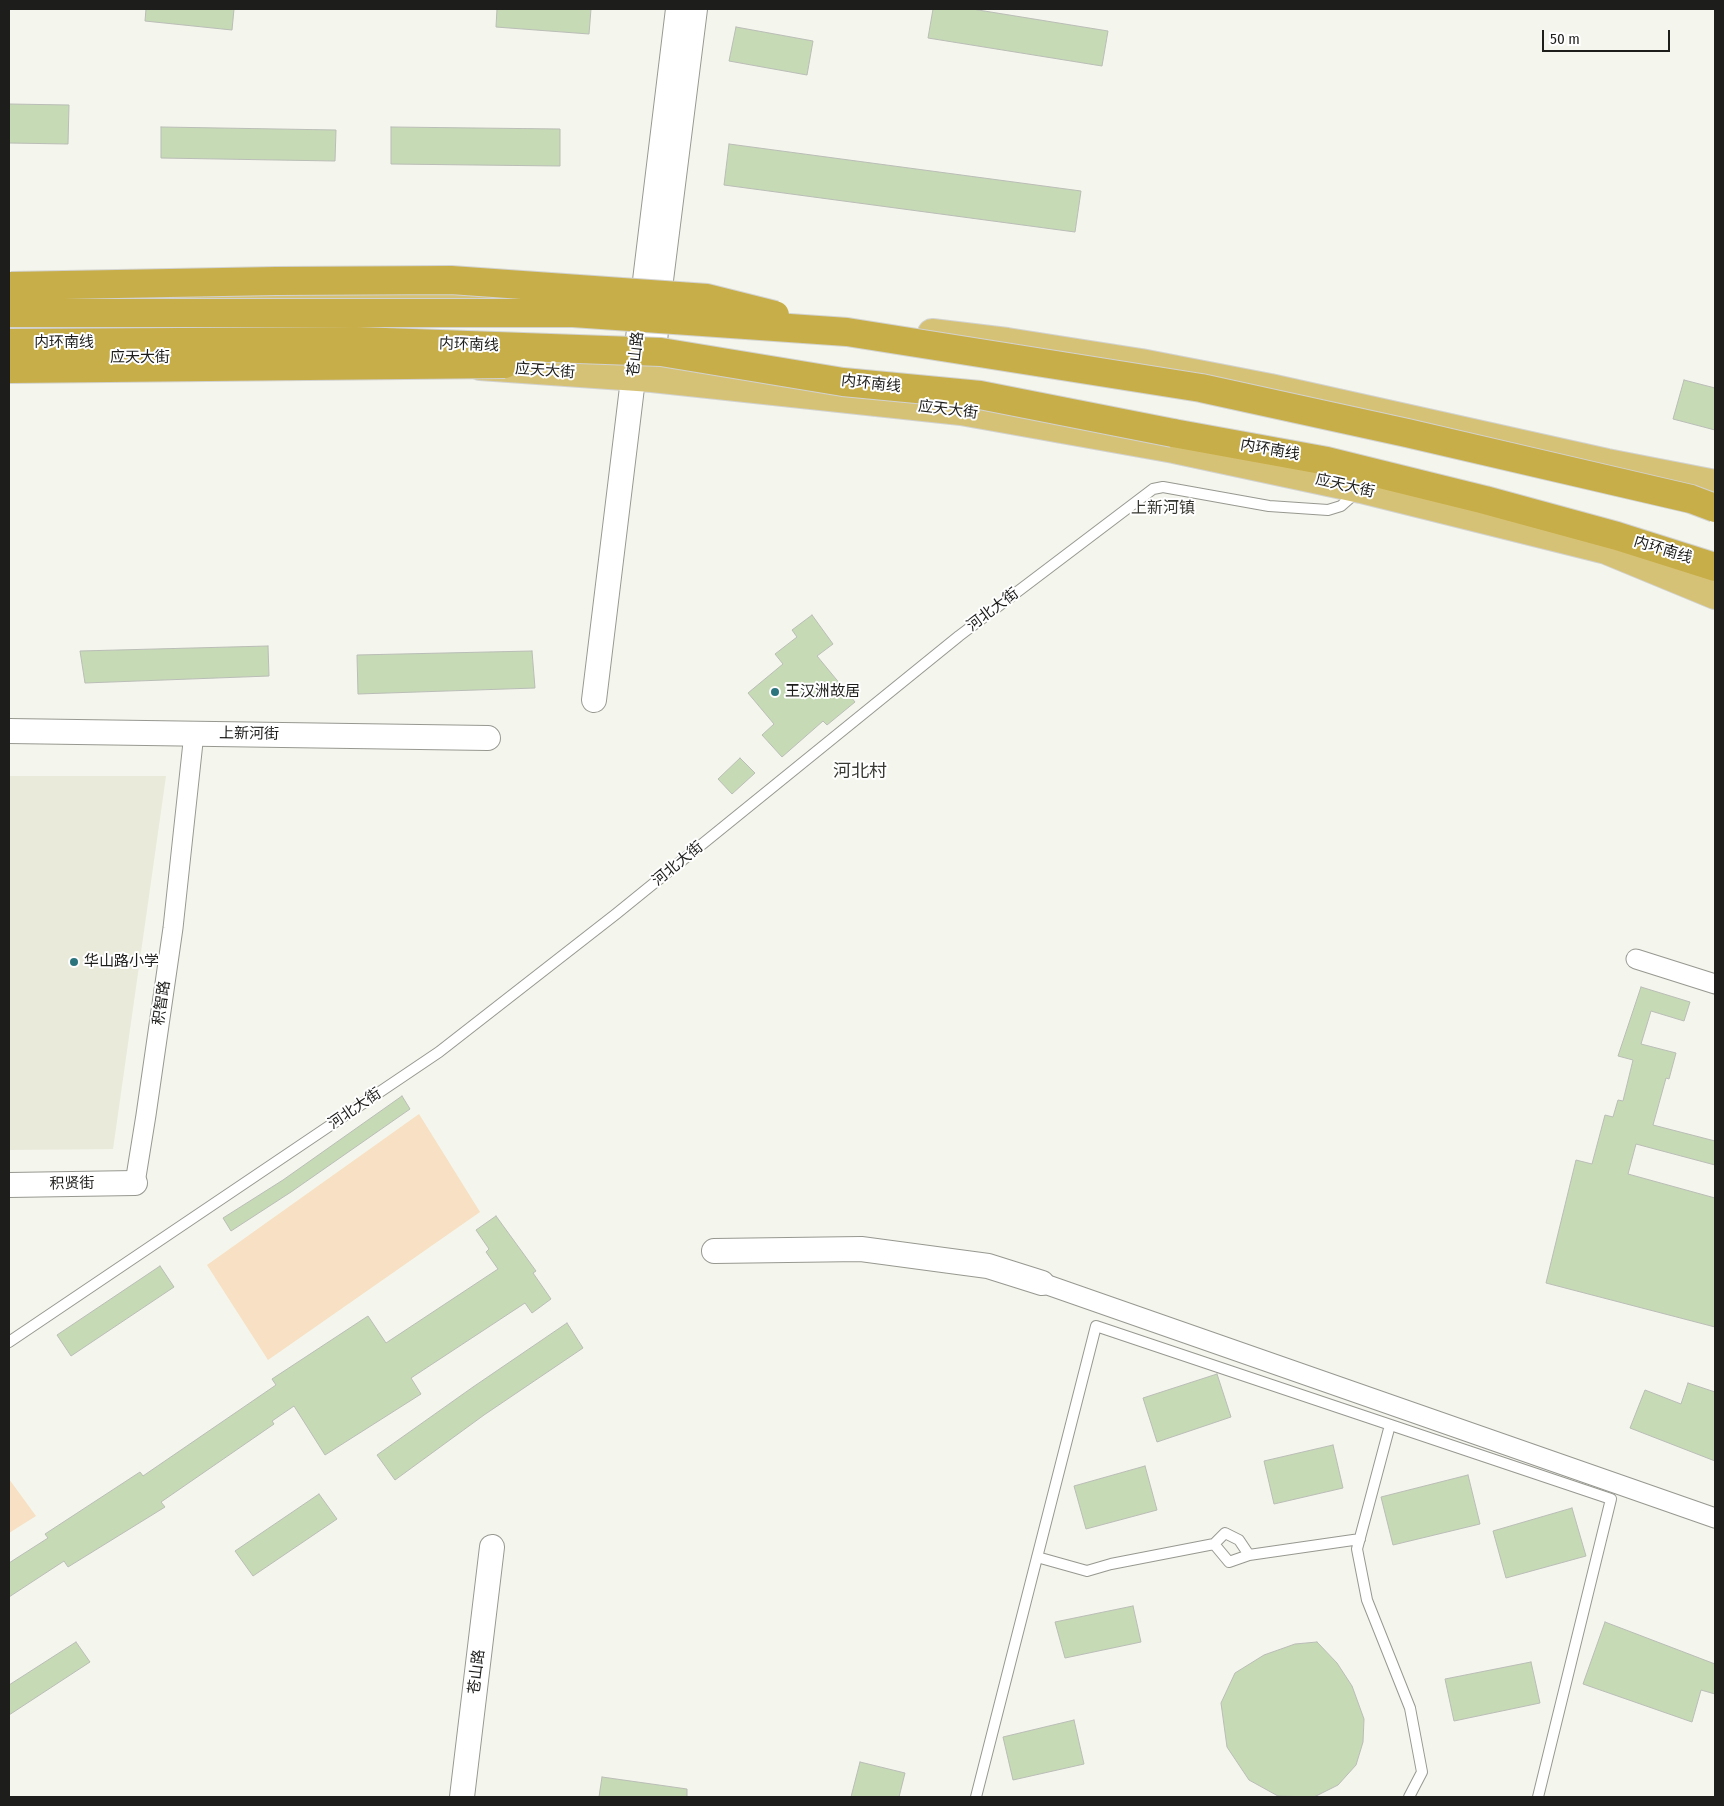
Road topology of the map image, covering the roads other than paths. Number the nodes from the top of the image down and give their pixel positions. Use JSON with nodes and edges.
{"nodes":[{"id":1,"x":678,"y":9,"type":"edge"},
{"id":2,"x":695,"y":9,"type":"edge"},
{"id":3,"x":9,"y":289,"type":"edge"},
{"id":4,"x":650,"y":304,"type":"junction"},
{"id":5,"x":9,"y":313,"type":"edge"},
{"id":6,"x":847,"y":332,"type":"junction"},
{"id":7,"x":9,"y":343,"type":"edge"},
{"id":8,"x":9,"y":358,"type":"edge"},
{"id":9,"x":9,"y":369,"type":"edge"},
{"id":10,"x":643,"y":378,"type":"junction"},
{"id":11,"x":843,"y":382,"type":"junction"},
{"id":12,"x":1715,"y":484,"type":"edge"},
{"id":13,"x":1361,"y":489,"type":"junction"},
{"id":14,"x":1707,"y":503,"type":"edge"},
{"id":15,"x":1617,"y":536,"type":"junction"},
{"id":16,"x":1715,"y":567,"type":"edge"},
{"id":17,"x":1715,"y":582,"type":"edge"},
{"id":18,"x":1715,"y":595,"type":"edge"},
{"id":19,"x":594,"y":700,"type":"dead end"},
{"id":20,"x":9,"y":731,"type":"edge"},
{"id":21,"x":194,"y":733,"type":"junction"},
{"id":22,"x":488,"y":738,"type":"dead end"},
{"id":23,"x":1636,"y":959,"type":"dead end"},
{"id":24,"x":1715,"y":984,"type":"edge"},
{"id":25,"x":135,"y":1183,"type":"joint"},
{"id":26,"x":9,"y":1185,"type":"edge"},
{"id":27,"x":714,"y":1251,"type":"dead end"},
{"id":28,"x":1042,"y":1284,"type":"joint"},
{"id":29,"x":9,"y":1342,"type":"edge"},
{"id":30,"x":1390,"y":1425,"type":"junction"},
{"id":31,"x":1715,"y":1518,"type":"edge"},
{"id":32,"x":1360,"y":1540,"type":"junction"},
{"id":33,"x":1214,"y":1544,"type":"junction"},
{"id":34,"x":492,"y":1547,"type":"dead end"},
{"id":35,"x":1249,"y":1555,"type":"junction"},
{"id":36,"x":1037,"y":1557,"type":"junction"},
{"id":37,"x":462,"y":1797,"type":"edge"},
{"id":38,"x":979,"y":1797,"type":"edge"},
{"id":39,"x":1409,"y":1797,"type":"edge"},
{"id":40,"x":1538,"y":1797,"type":"edge"}],
"edges":[{"from":1,"to":4,"type":"street","name":"苍山路"},
{"from":2,"to":4,"type":"street","name":"苍山路"},
{"from":3,"to":4,"type":"main road"},
{"from":3,"to":6,"type":"highway","bridge":true},
{"from":4,"to":10,"type":"street","name":"苍山路"},
{"from":4,"to":12,"type":"main road"},
{"from":5,"to":6,"type":"highway","name":"内环南线","bridge":true},
{"from":6,"to":14,"type":"highway","name":"内环南线","bridge":true},
{"from":7,"to":11,"type":"highway","name":"内环南线","bridge":true},
{"from":8,"to":10,"type":"main road","name":"应天大街"},
{"from":9,"to":11,"type":"highway","bridge":true},
{"from":10,"to":13,"type":"main road","name":"应天大街"},
{"from":10,"to":19,"type":"street","name":"苍山路"},
{"from":11,"to":15,"type":"highway","name":"内环南线","bridge":true},
{"from":13,"to":18,"type":"main road","name":"应天大街"},
{"from":13,"to":29,"type":"lane","name":"河北大街"},
{"from":15,"to":16,"type":"highway","name":"内环南线"},
{"from":15,"to":17,"type":"highway"},
{"from":20,"to":21,"type":"street","name":"上新河街"},
{"from":21,"to":22,"type":"street","name":"上新河街"},
{"from":21,"to":25,"type":"street","name":"积智路"},
{"from":23,"to":24,"type":"street"},
{"from":25,"to":26,"type":"street","name":"积贤街"},
{"from":27,"to":28,"type":"street"},
{"from":28,"to":31,"type":"street"},
{"from":30,"to":32,"type":"lane"},
{"from":30,"to":36,"type":"lane"},
{"from":30,"to":40,"type":"lane"},
{"from":32,"to":35,"type":"lane"},
{"from":32,"to":39,"type":"lane"},
{"from":33,"to":35,"type":"lane"},
{"from":33,"to":35,"type":"lane"},
{"from":33,"to":36,"type":"lane"},
{"from":34,"to":37,"type":"street","name":"苍山路"},
{"from":36,"to":38,"type":"lane"}]}
